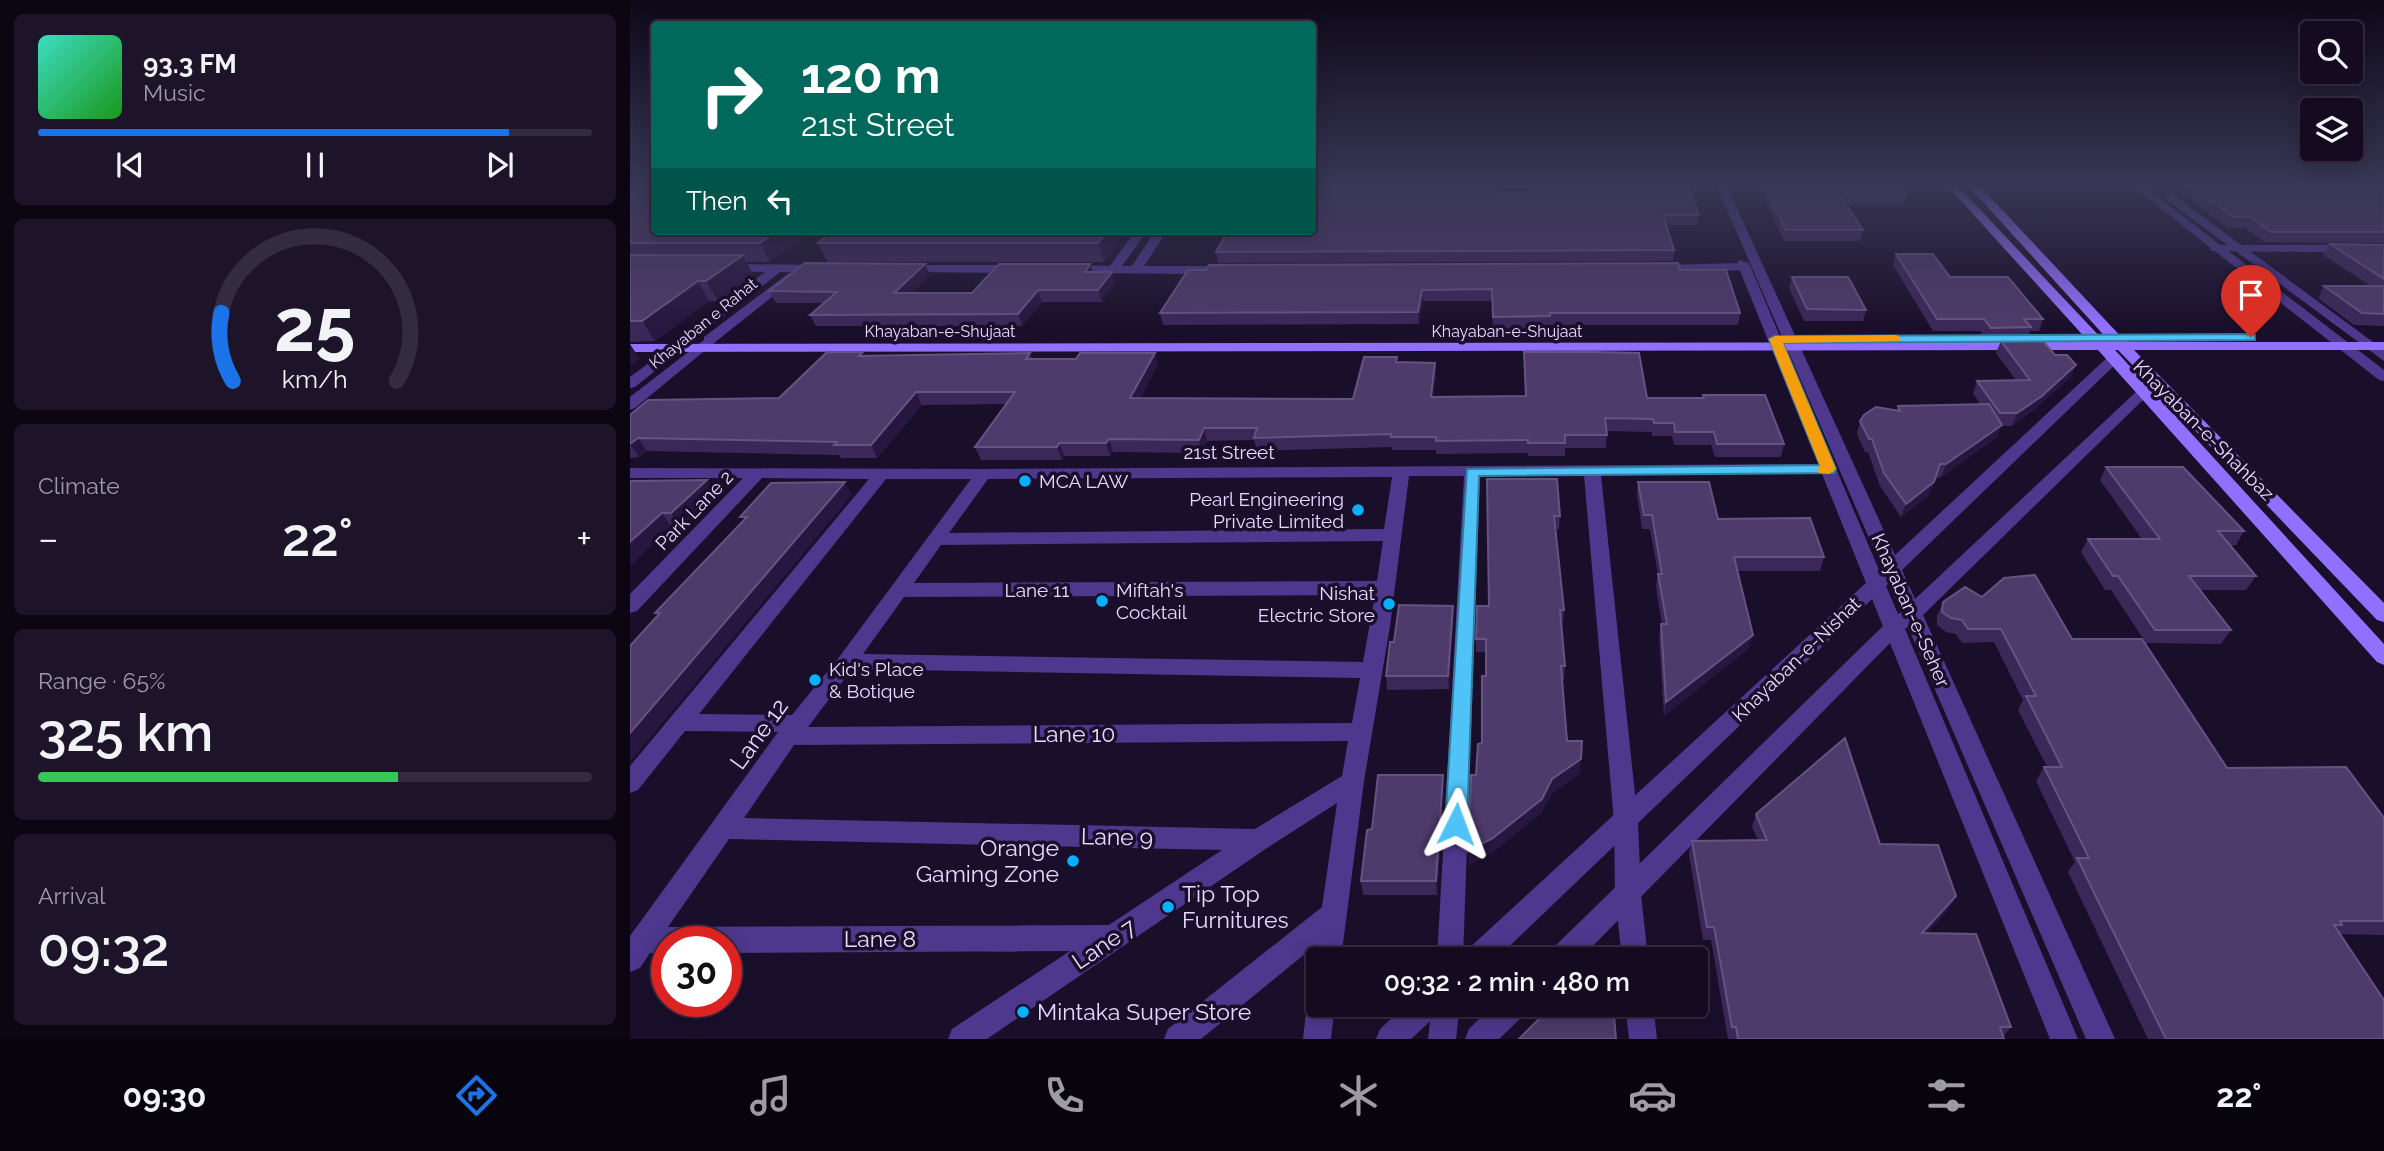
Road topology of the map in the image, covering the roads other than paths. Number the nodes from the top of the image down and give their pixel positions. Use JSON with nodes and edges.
{"nodes":[{"id":1,"x":1731,"y":230,"type":"edge"},
{"id":2,"x":1734,"y":230,"type":"edge"},
{"id":3,"x":1996,"y":230,"type":"edge"},
{"id":4,"x":2011,"y":230,"type":"edge"},
{"id":5,"x":2193,"y":230,"type":"edge"},
{"id":6,"x":2214,"y":230,"type":"edge"},
{"id":7,"x":1138,"y":235,"type":"edge"},
{"id":8,"x":1158,"y":235,"type":"edge"},
{"id":9,"x":2216,"y":249,"type":"junction"},
{"id":10,"x":2238,"y":249,"type":"junction"},
{"id":11,"x":2384,"y":249,"type":"edge"},
{"id":12,"x":1745,"y":267,"type":"junction"},
{"id":13,"x":711,"y":268,"type":"edge"},
{"id":14,"x":778,"y":268,"type":"junction"},
{"id":15,"x":800,"y":269,"type":"junction"},
{"id":16,"x":841,"y":269,"type":"edge"},
{"id":17,"x":895,"y":269,"type":"edge"},
{"id":18,"x":1032,"y":269,"type":"edge"},
{"id":19,"x":1059,"y":269,"type":"edge"},
{"id":20,"x":1114,"y":269,"type":"junction"},
{"id":21,"x":1647,"y":269,"type":"edge"},
{"id":22,"x":1135,"y":270,"type":"junction"},
{"id":23,"x":1218,"y":270,"type":"edge"},
{"id":24,"x":2384,"y":338,"type":"edge"},
{"id":25,"x":630,"y":340,"type":"edge"},
{"id":26,"x":2339,"y":342,"type":"junction"},
{"id":27,"x":2371,"y":343,"type":"edge"},
{"id":28,"x":691,"y":344,"type":"junction"},
{"id":29,"x":1785,"y":344,"type":"junction"},
{"id":30,"x":2108,"y":345,"type":"junction"},
{"id":31,"x":630,"y":348,"type":"edge"},
{"id":32,"x":2384,"y":357,"type":"edge"},
{"id":33,"x":2384,"y":377,"type":"edge"},
{"id":34,"x":630,"y":384,"type":"edge"},
{"id":35,"x":2143,"y":393,"type":"junction"},
{"id":36,"x":630,"y":405,"type":"edge"},
{"id":37,"x":1829,"y":469,"type":"junction"},
{"id":38,"x":1401,"y":472,"type":"junction"},
{"id":39,"x":1472,"y":472,"type":"junction"},
{"id":40,"x":1592,"y":472,"type":"junction"},
{"id":41,"x":630,"y":473,"type":"edge"},
{"id":42,"x":758,"y":473,"type":"junction"},
{"id":43,"x":882,"y":473,"type":"junction"},
{"id":44,"x":983,"y":474,"type":"junction"},
{"id":45,"x":1391,"y":535,"type":"junction"},
{"id":46,"x":937,"y":539,"type":"junction"},
{"id":47,"x":1891,"y":567,"type":"junction"},
{"id":48,"x":1876,"y":583,"type":"junction"},
{"id":49,"x":1385,"y":589,"type":"junction"},
{"id":50,"x":899,"y":590,"type":"junction"},
{"id":51,"x":630,"y":606,"type":"edge"},
{"id":52,"x":1912,"y":614,"type":"junction"},
{"id":53,"x":2384,"y":615,"type":"edge"},
{"id":54,"x":1894,"y":627,"type":"junction"},
{"id":55,"x":2384,"y":657,"type":"edge"},
{"id":56,"x":847,"y":661,"type":"junction"},
{"id":57,"x":1372,"y":670,"type":"junction"},
{"id":58,"x":679,"y":722,"type":"junction"},
{"id":59,"x":793,"y":730,"type":"junction"},
{"id":60,"x":1360,"y":732,"type":"junction"},
{"id":61,"x":1352,"y":781,"type":"junction"},
{"id":62,"x":630,"y":783,"type":"edge"},
{"id":63,"x":1626,"y":822,"type":"junction"},
{"id":64,"x":724,"y":828,"type":"junction"},
{"id":65,"x":1258,"y":840,"type":"junction"},
{"id":66,"x":1628,"y":894,"type":"junction"},
{"id":67,"x":1334,"y":914,"type":"junction"},
{"id":68,"x":1115,"y":938,"type":"junction"},
{"id":69,"x":1330,"y":947,"type":"edge"},
{"id":70,"x":1451,"y":947,"type":"edge"},
{"id":71,"x":1490,"y":947,"type":"edge"},
{"id":72,"x":1573,"y":947,"type":"edge"},
{"id":73,"x":1634,"y":947,"type":"edge"},
{"id":74,"x":637,"y":949,"type":"edge"},
{"id":75,"x":1320,"y":1017,"type":"edge"},
{"id":76,"x":1414,"y":1017,"type":"edge"},
{"id":77,"x":1445,"y":1017,"type":"edge"},
{"id":78,"x":1502,"y":1017,"type":"edge"},
{"id":79,"x":1640,"y":1017,"type":"edge"},
{"id":80,"x":962,"y":1039,"type":"edge"},
{"id":81,"x":1178,"y":1039,"type":"edge"},
{"id":82,"x":1317,"y":1039,"type":"edge"},
{"id":83,"x":1390,"y":1039,"type":"edge"},
{"id":84,"x":1443,"y":1039,"type":"edge"},
{"id":85,"x":1479,"y":1039,"type":"edge"},
{"id":86,"x":1643,"y":1039,"type":"edge"},
{"id":87,"x":2064,"y":1039,"type":"edge"},
{"id":88,"x":2101,"y":1039,"type":"edge"}],
"edges":[{"from":1,"to":12,"type":"street","name":"Khayaban-e-Seher"},
{"from":2,"to":29,"type":"street","name":"Khayaban-e-Seher"},
{"from":3,"to":30,"type":"main road","name":"Khayaban-e-Shahbaz"},
{"from":4,"to":30,"type":"main road","name":"Khayaban-e-Shahbaz"},
{"from":5,"to":9,"type":"street"},
{"from":6,"to":10,"type":"street"},
{"from":7,"to":20,"type":"street"},
{"from":8,"to":22,"type":"street"},
{"from":9,"to":10,"type":"street"},
{"from":9,"to":26,"type":"street"},
{"from":10,"to":11,"type":"street"},
{"from":10,"to":27,"type":"street"},
{"from":12,"to":21,"type":"street"},
{"from":12,"to":29,"type":"street","name":"Khayaban-e-Seher"},
{"from":13,"to":14,"type":"street"},
{"from":14,"to":15,"type":"street"},
{"from":14,"to":28,"type":"street","name":"Khayaban e Rahat"},
{"from":15,"to":16,"type":"street"},
{"from":15,"to":28,"type":"street","name":"Khayaban e Rahat"},
{"from":17,"to":18,"type":"street"},
{"from":19,"to":20,"type":"street"},
{"from":20,"to":22,"type":"street"},
{"from":22,"to":23,"type":"street"},
{"from":24,"to":27,"type":"main road","name":"Khayaban-e-Shujaat"},
{"from":25,"to":28,"type":"main road","name":"Khayaban-e-Shujaat"},
{"from":26,"to":27,"type":"main road","name":"Khayaban-e-Shujaat"},
{"from":26,"to":30,"type":"main road","name":"Khayaban-e-Shujaat"},
{"from":26,"to":33,"type":"street"},
{"from":27,"to":32,"type":"street"},
{"from":28,"to":29,"type":"main road","name":"Khayaban-e-Shujaat"},
{"from":28,"to":31,"type":"main road","name":"Khayaban-e-Shujaat"},
{"from":28,"to":34,"type":"street","name":"Khayaban e Rahat"},
{"from":28,"to":36,"type":"street","name":"Khayaban e Rahat"},
{"from":29,"to":30,"type":"main road","name":"Khayaban-e-Shujaat"},
{"from":29,"to":37,"type":"street","name":"Khayaban-e-Seher"},
{"from":29,"to":47,"type":"street","name":"Khayaban-e-Seher"},
{"from":30,"to":35,"type":"main road","name":"Khayaban-e-Shahbaz"},
{"from":30,"to":47,"type":"street","name":"Khayaban-e-Nishat"},
{"from":30,"to":53,"type":"main road","name":"Khayaban-e-Shahbaz"},
{"from":35,"to":52,"type":"street"},
{"from":35,"to":55,"type":"main road","name":"Khayaban-e-Shahbaz"},
{"from":37,"to":40,"type":"street","name":"21st Street"},
{"from":37,"to":48,"type":"street","name":"Khayaban-e-Seher"},
{"from":38,"to":39,"type":"street","name":"21st Street"},
{"from":38,"to":44,"type":"street","name":"21st Street"},
{"from":38,"to":45,"type":"street"},
{"from":39,"to":40,"type":"street","name":"21st Street"},
{"from":39,"to":70,"type":"street"},
{"from":40,"to":63,"type":"street"},
{"from":41,"to":42,"type":"street","name":"21st Street"},
{"from":42,"to":43,"type":"street","name":"21st Street"},
{"from":42,"to":51,"type":"street","name":"Park Lane 2"},
{"from":43,"to":44,"type":"street","name":"21st Street"},
{"from":43,"to":58,"type":"street"},
{"from":44,"to":46,"type":"street","name":"Lane 12"},
{"from":45,"to":46,"type":"street"},
{"from":45,"to":49,"type":"street"},
{"from":46,"to":50,"type":"street","name":"Lane 12"},
{"from":47,"to":48,"type":"street","name":"Khayaban-e-Nishat"},
{"from":47,"to":52,"type":"street","name":"Khayaban-e-Seher"},
{"from":48,"to":54,"type":"street","name":"Khayaban-e-Seher"},
{"from":48,"to":63,"type":"street","name":"Khayaban-e-Nishat"},
{"from":49,"to":50,"type":"street","name":"Lane 11"},
{"from":49,"to":57,"type":"street"},
{"from":50,"to":56,"type":"street","name":"Lane 12"},
{"from":52,"to":54,"type":"street"},
{"from":52,"to":88,"type":"street","name":"Khayaban-e-Seher"},
{"from":54,"to":66,"type":"street"},
{"from":54,"to":87,"type":"street","name":"Khayaban-e-Seher"},
{"from":56,"to":57,"type":"street"},
{"from":56,"to":59,"type":"street","name":"Lane 12"},
{"from":57,"to":60,"type":"street"},
{"from":58,"to":59,"type":"street","name":"Lane 10"},
{"from":58,"to":62,"type":"street"},
{"from":59,"to":60,"type":"street","name":"Lane 10"},
{"from":59,"to":64,"type":"street","name":"Lane 12"},
{"from":60,"to":61,"type":"street"},
{"from":61,"to":65,"type":"street","name":"Lane 7"},
{"from":61,"to":67,"type":"street"},
{"from":63,"to":66,"type":"street"},
{"from":63,"to":71,"type":"street","name":"Khayaban-e-Nishat"},
{"from":64,"to":65,"type":"street","name":"Lane 9"},
{"from":64,"to":74,"type":"street","name":"Lane 12"},
{"from":65,"to":68,"type":"street","name":"Lane 7"},
{"from":66,"to":72,"type":"street"},
{"from":66,"to":73,"type":"street"},
{"from":67,"to":69,"type":"street"},
{"from":67,"to":81,"type":"street"},
{"from":68,"to":74,"type":"street","name":"Lane 8"},
{"from":68,"to":80,"type":"street","name":"Lane 7"},
{"from":75,"to":82,"type":"street"},
{"from":76,"to":83,"type":"street"},
{"from":77,"to":84,"type":"street"},
{"from":78,"to":85,"type":"street"},
{"from":79,"to":86,"type":"street"}]}
